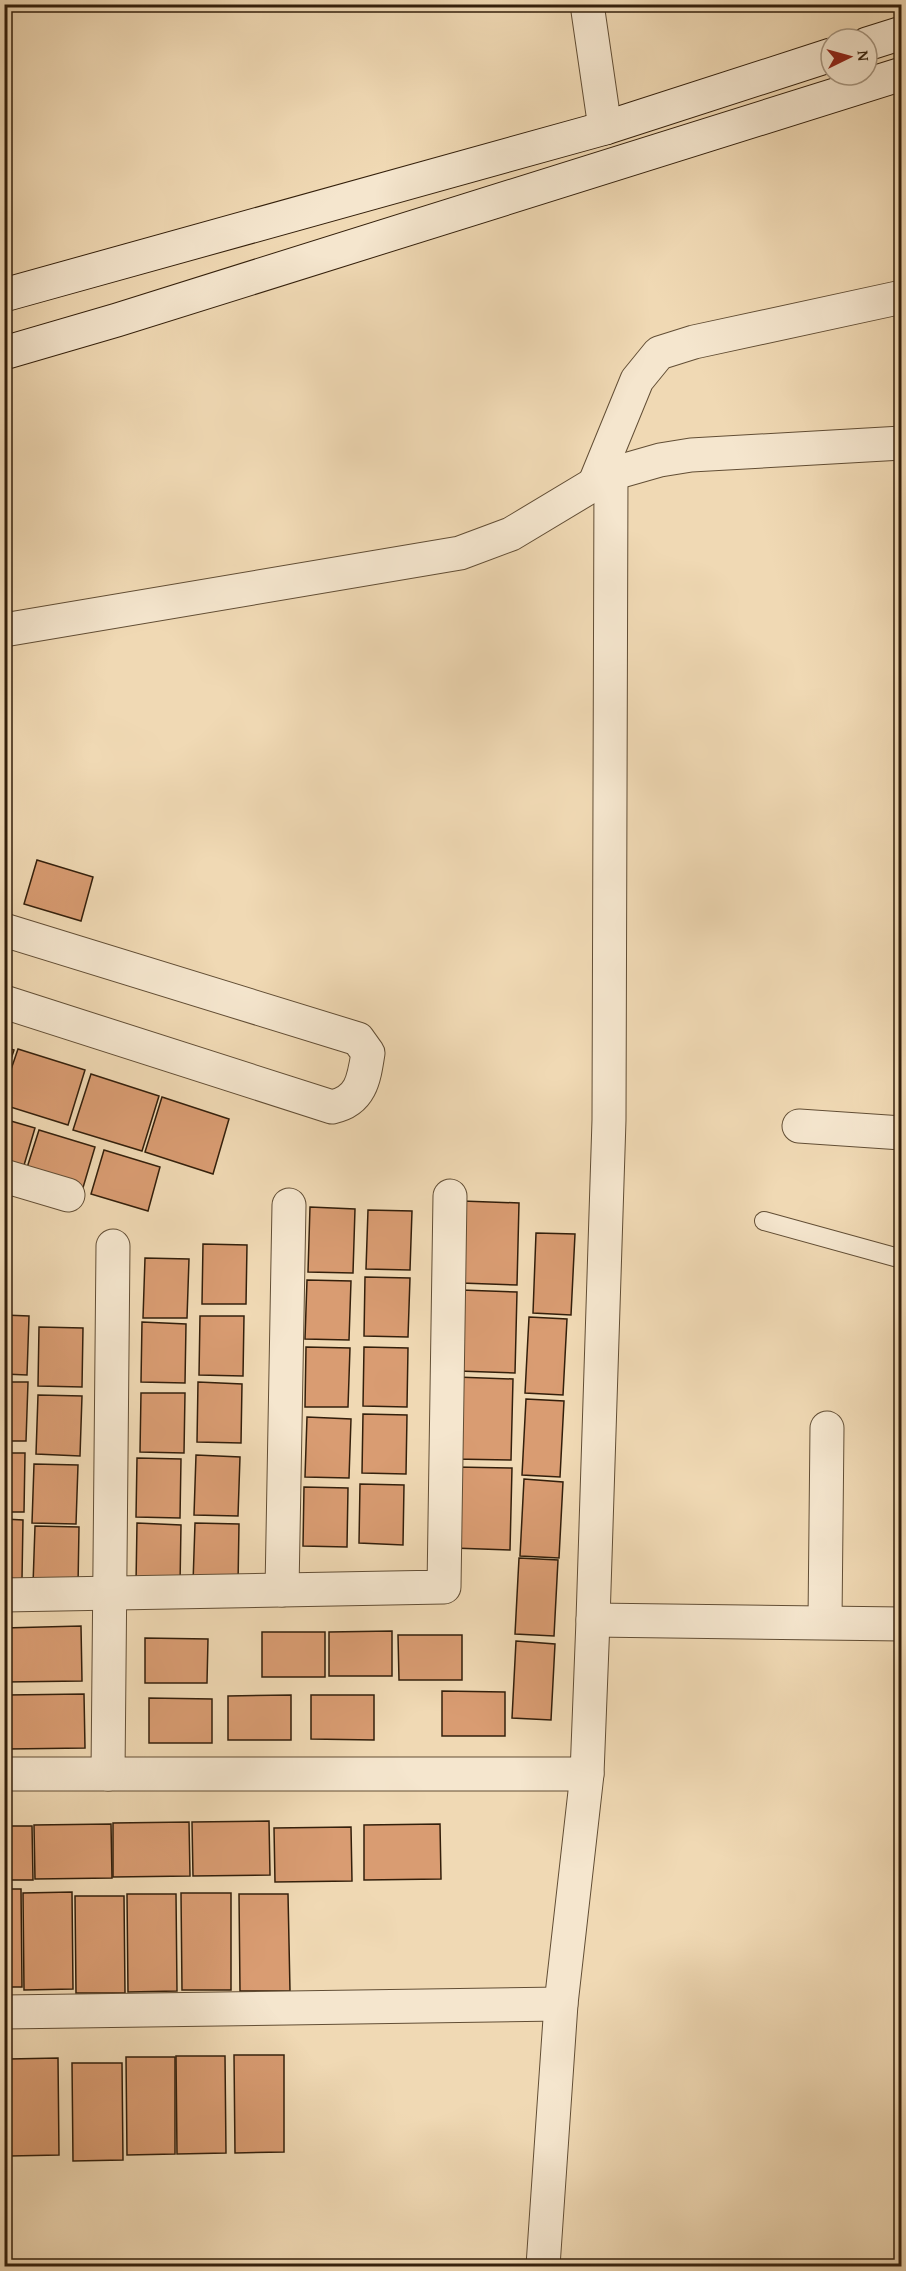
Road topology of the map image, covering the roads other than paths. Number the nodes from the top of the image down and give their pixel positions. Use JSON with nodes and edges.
{"nodes":[{"id":1,"x":587,"y":4,"type":"edge"},
{"id":2,"x":902,"y":33,"type":"edge"},
{"id":3,"x":879,"y":40,"type":"edge"},
{"id":4,"x":819,"y":59,"type":"edge"},
{"id":5,"x":902,"y":74,"type":"edge"},
{"id":6,"x":605,"y":128,"type":"junction"},
{"id":7,"x":4,"y":295,"type":"edge"},
{"id":8,"x":902,"y":297,"type":"edge"},
{"id":9,"x":4,"y":353,"type":"edge"},
{"id":10,"x":902,"y":443,"type":"edge"},
{"id":11,"x":603,"y":480,"type":"junction"},
{"id":12,"x":4,"y":630,"type":"edge"},
{"id":13,"x":4,"y":930,"type":"edge"},
{"id":14,"x":4,"y":1002,"type":"edge"},
{"id":15,"x":799,"y":1125,"type":"dead end"},
{"id":16,"x":902,"y":1133,"type":"edge"},
{"id":17,"x":4,"y":1176,"type":"edge"},
{"id":18,"x":68,"y":1195,"type":"dead end"},
{"id":19,"x":450,"y":1196,"type":"dead end"},
{"id":20,"x":289,"y":1205,"type":"dead end"},
{"id":21,"x":764,"y":1221,"type":"dead end"},
{"id":22,"x":112,"y":1246,"type":"dead end"},
{"id":23,"x":902,"y":1259,"type":"edge"},
{"id":24,"x":827,"y":1428,"type":"dead end"},
{"id":25,"x":282,"y":1590,"type":"junction"},
{"id":26,"x":110,"y":1592,"type":"junction"},
{"id":27,"x":4,"y":1595,"type":"edge"},
{"id":28,"x":593,"y":1620,"type":"junction"},
{"id":29,"x":825,"y":1621,"type":"junction"},
{"id":30,"x":902,"y":1624,"type":"edge"},
{"id":31,"x":4,"y":1774,"type":"edge"},
{"id":32,"x":108,"y":1774,"type":"junction"},
{"id":33,"x":587,"y":1774,"type":"junction"},
{"id":34,"x":561,"y":2004,"type":"junction"},
{"id":35,"x":4,"y":2012,"type":"edge"},
{"id":36,"x":543,"y":2266,"type":"edge"}],
"edges":[{"from":1,"to":6,"type":"street"},
{"from":2,"to":3,"type":"street"},
{"from":4,"to":6,"type":"street"},
{"from":5,"to":9,"type":"street"},
{"from":6,"to":7,"type":"street"},
{"from":8,"to":11,"type":"street"},
{"from":10,"to":11,"type":"street"},
{"from":11,"to":12,"type":"street"},
{"from":11,"to":28,"type":"street"},
{"from":13,"to":14,"type":"street"},
{"from":15,"to":16,"type":"street"},
{"from":17,"to":18,"type":"street"},
{"from":19,"to":25,"type":"street"},
{"from":20,"to":25,"type":"street"},
{"from":21,"to":23,"type":"lane"},
{"from":22,"to":26,"type":"street"},
{"from":24,"to":29,"type":"street"},
{"from":25,"to":26,"type":"street"},
{"from":26,"to":27,"type":"street"},
{"from":26,"to":32,"type":"street"},
{"from":28,"to":29,"type":"street"},
{"from":28,"to":33,"type":"street"},
{"from":29,"to":30,"type":"street"},
{"from":31,"to":32,"type":"street"},
{"from":32,"to":33,"type":"street"},
{"from":33,"to":34,"type":"street"},
{"from":34,"to":35,"type":"street"},
{"from":34,"to":36,"type":"street"}]}
